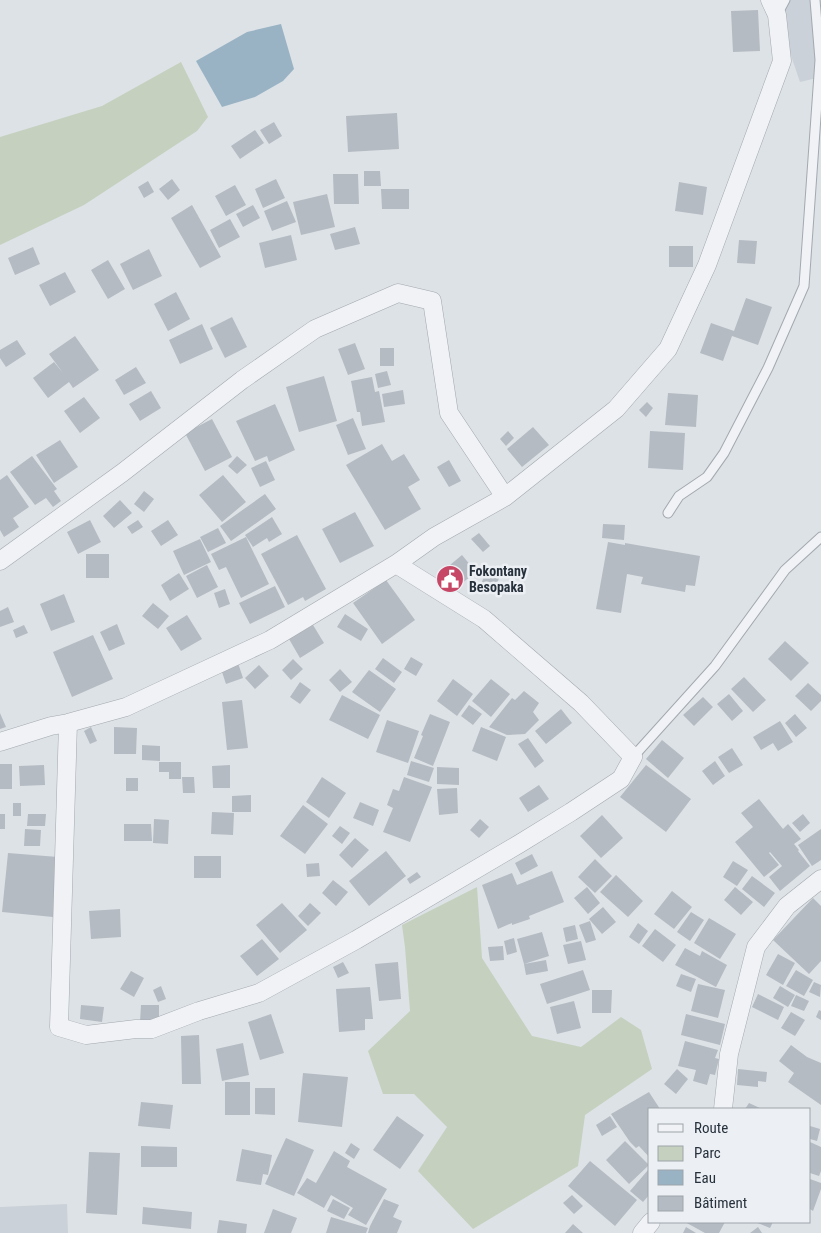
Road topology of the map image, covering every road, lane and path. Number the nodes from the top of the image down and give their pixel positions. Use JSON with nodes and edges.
{"nodes":[{"id":1,"x":815,"y":0,"type":"edge"},
{"id":2,"x":777,"y":5,"type":"edge"},
{"id":3,"x":820,"y":60,"type":"edge"},
{"id":4,"x":505,"y":497,"type":"junction"},
{"id":5,"x":668,"y":512,"type":"dead end"},
{"id":6,"x":821,"y":537,"type":"edge"},
{"id":7,"x":0,"y":561,"type":"edge"},
{"id":8,"x":396,"y":564,"type":"junction"},
{"id":9,"x":68,"y":723,"type":"junction"},
{"id":10,"x":0,"y":742,"type":"edge"},
{"id":11,"x":633,"y":757,"type":"junction"},
{"id":12,"x":821,"y":879,"type":"edge"},
{"id":13,"x":723,"y":1108,"type":"edge"}],
"edges":[{"from":1,"to":3,"type":"lane"},
{"from":2,"to":4,"type":"street"},
{"from":3,"to":5,"type":"lane"},
{"from":4,"to":7,"type":"street"},
{"from":4,"to":8,"type":"street"},
{"from":6,"to":11,"type":"lane"},
{"from":8,"to":9,"type":"street"},
{"from":8,"to":11,"type":"street"},
{"from":9,"to":10,"type":"street"},
{"from":9,"to":11,"type":"street"},
{"from":12,"to":13,"type":"street"}]}
